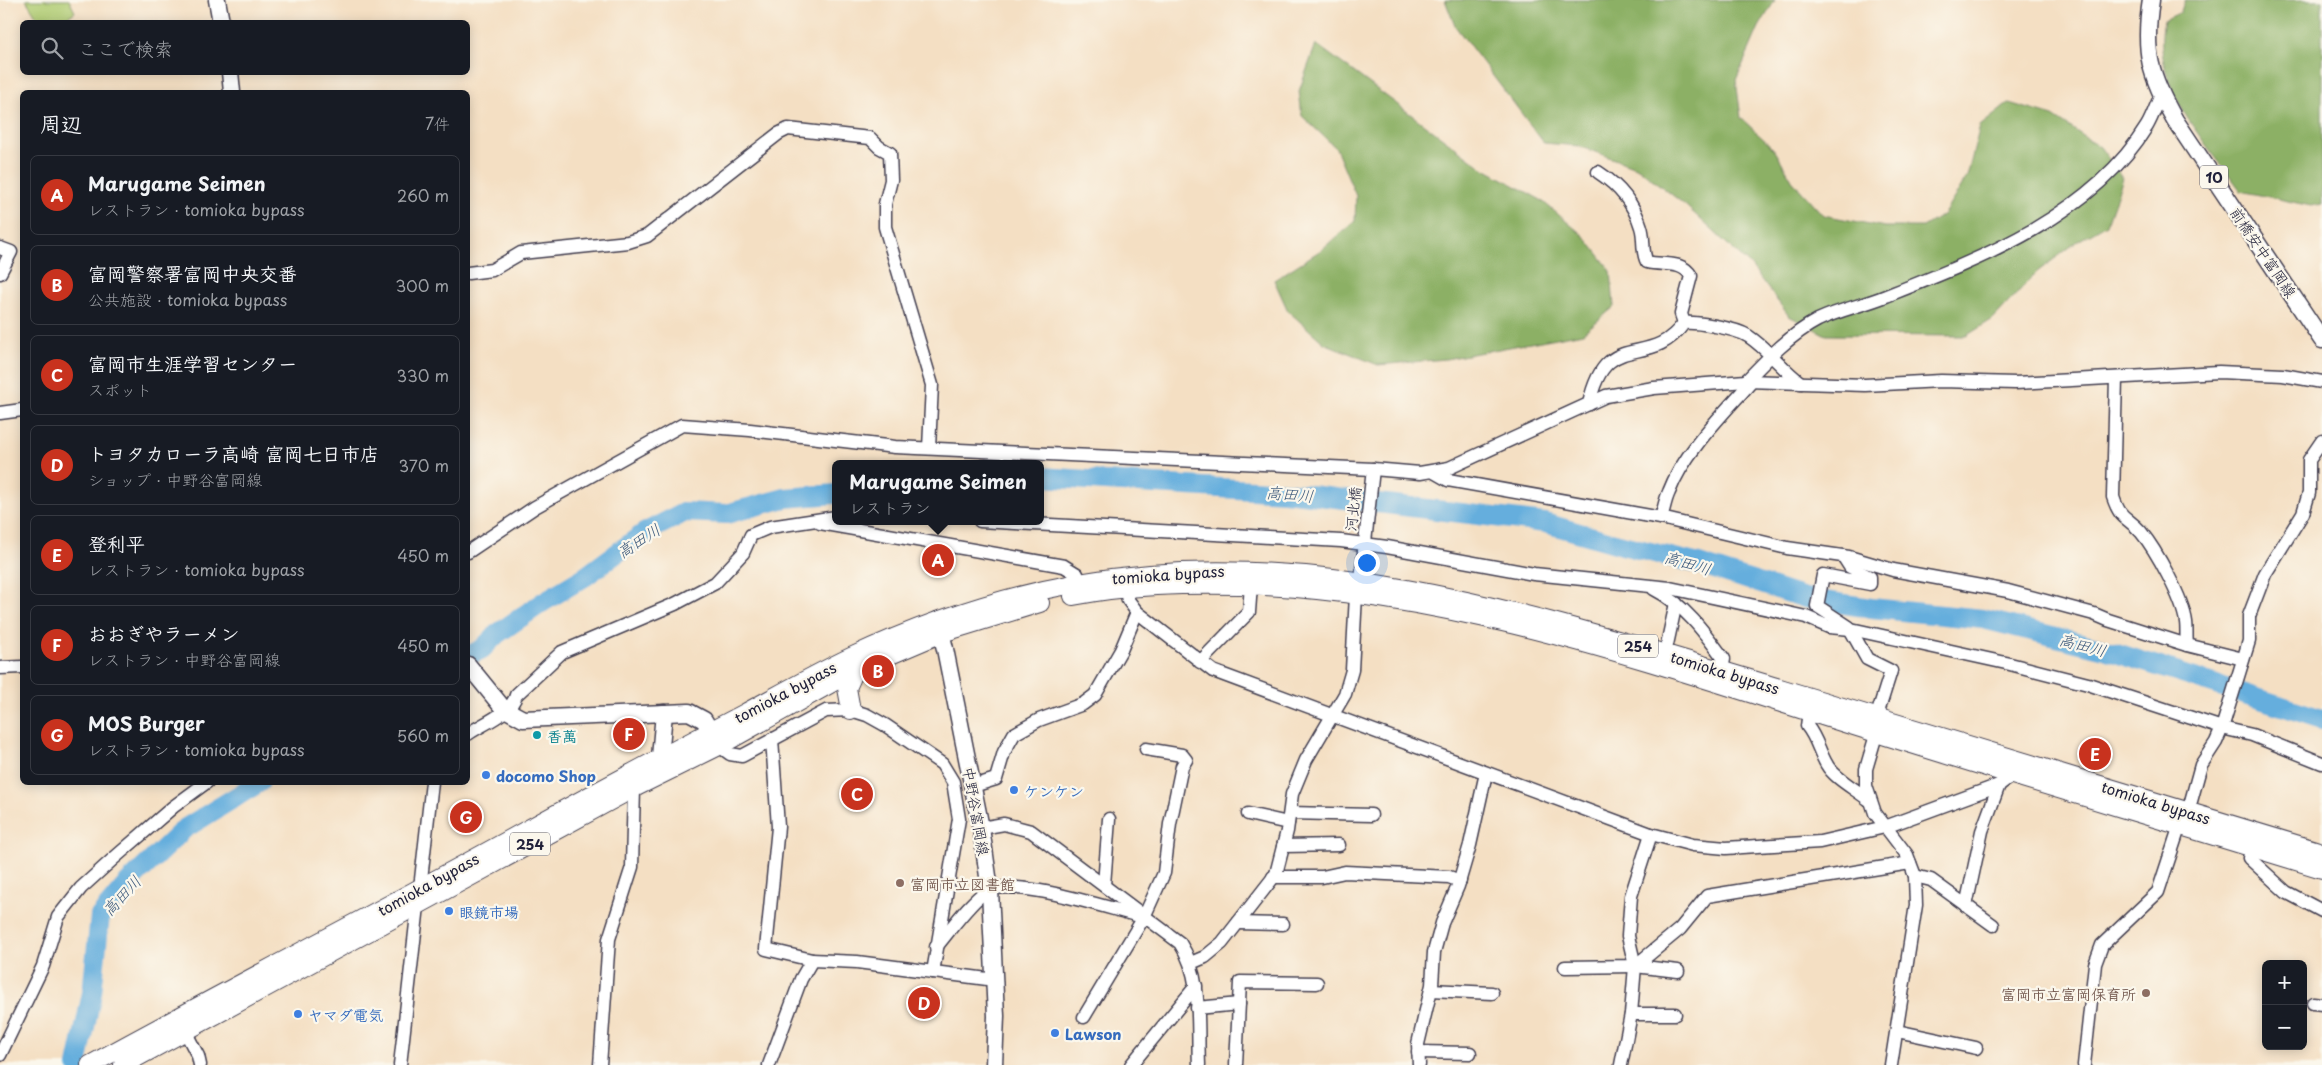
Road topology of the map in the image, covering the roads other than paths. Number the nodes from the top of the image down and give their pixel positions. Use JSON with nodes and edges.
{"nodes":[{"id":1,"x":216,"y":0,"type":"edge"},
{"id":2,"x":2151,"y":0,"type":"edge"},
{"id":3,"x":221,"y":20,"type":"edge"},
{"id":4,"x":230,"y":75,"type":"edge"},
{"id":5,"x":232,"y":90,"type":"edge"},
{"id":6,"x":2161,"y":95,"type":"junction"},
{"id":7,"x":1598,"y":172,"type":"dead end"},
{"id":8,"x":0,"y":248,"type":"edge"},
{"id":9,"x":0,"y":273,"type":"edge"},
{"id":10,"x":470,"y":273,"type":"edge"},
{"id":11,"x":1684,"y":323,"type":"junction"},
{"id":12,"x":2322,"y":340,"type":"edge"},
{"id":13,"x":1771,"y":355,"type":"junction"},
{"id":14,"x":2116,"y":378,"type":"junction"},
{"id":15,"x":1749,"y":381,"type":"junction"},
{"id":16,"x":2322,"y":382,"type":"edge"},
{"id":17,"x":1801,"y":383,"type":"junction"},
{"id":18,"x":1589,"y":404,"type":"junction"},
{"id":19,"x":20,"y":410,"type":"edge"},
{"id":20,"x":0,"y":413,"type":"edge"},
{"id":21,"x":2322,"y":441,"type":"edge"},
{"id":22,"x":929,"y":448,"type":"junction"},
{"id":23,"x":1434,"y":472,"type":"junction"},
{"id":24,"x":1372,"y":473,"type":"junction"},
{"id":25,"x":832,"y":518,"type":"edge"},
{"id":26,"x":1662,"y":518,"type":"junction"},
{"id":27,"x":804,"y":521,"type":"junction"},
{"id":28,"x":1044,"y":525,"type":"edge"},
{"id":29,"x":1365,"y":545,"type":"junction"},
{"id":30,"x":470,"y":551,"type":"edge"},
{"id":31,"x":1843,"y":556,"type":"junction"},
{"id":32,"x":1080,"y":582,"type":"junction"},
{"id":33,"x":1250,"y":585,"type":"junction"},
{"id":34,"x":1358,"y":587,"type":"junction"},
{"id":35,"x":1650,"y":587,"type":"junction"},
{"id":36,"x":1125,"y":588,"type":"junction"},
{"id":37,"x":1676,"y":603,"type":"junction"},
{"id":38,"x":1136,"y":612,"type":"junction"},
{"id":39,"x":940,"y":626,"type":"junction"},
{"id":40,"x":1851,"y":630,"type":"junction"},
{"id":41,"x":2187,"y":645,"type":"junction"},
{"id":42,"x":1665,"y":654,"type":"junction"},
{"id":43,"x":2243,"y":659,"type":"junction"},
{"id":44,"x":1200,"y":662,"type":"junction"},
{"id":45,"x":20,"y":667,"type":"edge"},
{"id":46,"x":470,"y":667,"type":"edge"},
{"id":47,"x":0,"y":668,"type":"edge"},
{"id":48,"x":856,"y":670,"type":"junction"},
{"id":49,"x":1722,"y":671,"type":"junction"},
{"id":50,"x":504,"y":709,"type":"junction"},
{"id":51,"x":851,"y":710,"type":"junction"},
{"id":52,"x":1809,"y":712,"type":"junction"},
{"id":53,"x":664,"y":713,"type":"junction"},
{"id":54,"x":1332,"y":716,"type":"junction"},
{"id":55,"x":1879,"y":726,"type":"junction"},
{"id":56,"x":2222,"y":728,"type":"junction"},
{"id":57,"x":470,"y":733,"type":"edge"},
{"id":58,"x":715,"y":738,"type":"junction"},
{"id":59,"x":772,"y":739,"type":"junction"},
{"id":60,"x":1146,"y":749,"type":"dead end"},
{"id":61,"x":660,"y":757,"type":"junction"},
{"id":62,"x":2322,"y":763,"type":"edge"},
{"id":63,"x":1486,"y":773,"type":"junction"},
{"id":64,"x":2006,"y":780,"type":"junction"},
{"id":65,"x":203,"y":785,"type":"edge"},
{"id":66,"x":432,"y":785,"type":"edge"},
{"id":67,"x":973,"y":786,"type":"junction"},
{"id":68,"x":634,"y":788,"type":"junction"},
{"id":69,"x":1869,"y":800,"type":"junction"},
{"id":70,"x":1248,"y":814,"type":"dead end"},
{"id":71,"x":1372,"y":815,"type":"dead end"},
{"id":72,"x":1289,"y":818,"type":"junction"},
{"id":73,"x":1109,"y":819,"type":"dead end"},
{"id":74,"x":2184,"y":819,"type":"junction"},
{"id":75,"x":1885,"y":827,"type":"junction"},
{"id":76,"x":981,"y":828,"type":"junction"},
{"id":77,"x":1650,"y":834,"type":"junction"},
{"id":78,"x":1339,"y":845,"type":"dead end"},
{"id":79,"x":1283,"y":846,"type":"junction"},
{"id":80,"x":2253,"y":848,"type":"junction"},
{"id":81,"x":2322,"y":852,"type":"edge"},
{"id":82,"x":1910,"y":863,"type":"junction"},
{"id":83,"x":2322,"y":869,"type":"edge"},
{"id":84,"x":1915,"y":876,"type":"junction"},
{"id":85,"x":1273,"y":877,"type":"junction"},
{"id":86,"x":1460,"y":880,"type":"junction"},
{"id":87,"x":1104,"y":885,"type":"junction"},
{"id":88,"x":990,"y":890,"type":"junction"},
{"id":89,"x":418,"y":897,"type":"junction"},
{"id":90,"x":1966,"y":906,"type":"junction"},
{"id":91,"x":2322,"y":911,"type":"edge"},
{"id":92,"x":1144,"y":917,"type":"junction"},
{"id":93,"x":1238,"y":923,"type":"junction"},
{"id":94,"x":1284,"y":924,"type":"dead end"},
{"id":95,"x":1993,"y":925,"type":"dead end"},
{"id":96,"x":936,"y":948,"type":"junction"},
{"id":97,"x":812,"y":960,"type":"junction"},
{"id":98,"x":1191,"y":963,"type":"junction"},
{"id":99,"x":1635,"y":966,"type":"junction"},
{"id":100,"x":1565,"y":967,"type":"dead end"},
{"id":101,"x":1678,"y":971,"type":"dead end"},
{"id":102,"x":933,"y":972,"type":"junction"},
{"id":103,"x":995,"y":980,"type":"junction"},
{"id":104,"x":1318,"y":983,"type":"dead end"},
{"id":105,"x":1196,"y":986,"type":"junction"},
{"id":106,"x":1431,"y":990,"type":"junction"},
{"id":107,"x":1492,"y":993,"type":"dead end"},
{"id":108,"x":1239,"y":1004,"type":"junction"},
{"id":109,"x":1197,"y":1008,"type":"junction"},
{"id":110,"x":1631,"y":1014,"type":"junction"},
{"id":111,"x":1676,"y":1014,"type":"dead end"},
{"id":112,"x":1084,"y":1016,"type":"dead end"},
{"id":113,"x":185,"y":1031,"type":"junction"},
{"id":114,"x":1897,"y":1031,"type":"junction"},
{"id":115,"x":1976,"y":1048,"type":"dead end"},
{"id":116,"x":1470,"y":1053,"type":"dead end"},
{"id":117,"x":0,"y":1055,"type":"edge"},
{"id":118,"x":122,"y":1056,"type":"edge"},
{"id":119,"x":1418,"y":1059,"type":"edge"},
{"id":120,"x":90,"y":1065,"type":"edge"},
{"id":121,"x":200,"y":1065,"type":"edge"},
{"id":122,"x":400,"y":1065,"type":"edge"},
{"id":123,"x":600,"y":1065,"type":"edge"},
{"id":124,"x":769,"y":1065,"type":"edge"},
{"id":125,"x":994,"y":1065,"type":"edge"},
{"id":126,"x":1132,"y":1065,"type":"edge"},
{"id":127,"x":1199,"y":1065,"type":"edge"},
{"id":128,"x":1236,"y":1065,"type":"edge"},
{"id":129,"x":1621,"y":1065,"type":"edge"},
{"id":130,"x":1891,"y":1065,"type":"edge"},
{"id":131,"x":2084,"y":1065,"type":"edge"}],
"edges":[{"from":1,"to":3,"type":"main road"},
{"from":2,"to":6,"type":"main road","name":"前橋安中富岡線","number":"10"},
{"from":4,"to":5,"type":"main road"},
{"from":6,"to":12,"type":"main road","name":"前橋安中富岡線","number":"10"},
{"from":6,"to":13,"type":"street"},
{"from":7,"to":11,"type":"street"},
{"from":8,"to":9,"type":"street"},
{"from":10,"to":22,"type":"street"},
{"from":11,"to":13,"type":"street"},
{"from":11,"to":18,"type":"street"},
{"from":13,"to":15,"type":"street"},
{"from":13,"to":17,"type":"street"},
{"from":14,"to":16,"type":"street"},
{"from":14,"to":17,"type":"street"},
{"from":14,"to":41,"type":"street"},
{"from":15,"to":17,"type":"street"},
{"from":15,"to":18,"type":"street"},
{"from":15,"to":26,"type":"street"},
{"from":18,"to":23,"type":"street"},
{"from":19,"to":20,"type":"street"},
{"from":21,"to":43,"type":"street"},
{"from":22,"to":24,"type":"street"},
{"from":22,"to":30,"type":"street"},
{"from":23,"to":24,"type":"street"},
{"from":23,"to":26,"type":"street"},
{"from":24,"to":29,"type":"street","name":"河北橋"},
{"from":25,"to":27,"type":"street"},
{"from":26,"to":31,"type":"street"},
{"from":27,"to":32,"type":"street"},
{"from":27,"to":50,"type":"street"},
{"from":28,"to":29,"type":"street"},
{"from":29,"to":34,"type":"street","name":"河北橋"},
{"from":29,"to":35,"type":"street"},
{"from":31,"to":40,"type":"street"},
{"from":31,"to":41,"type":"street"},
{"from":32,"to":34,"type":"highway","name":"tomioka bypass","number":"254"},
{"from":32,"to":39,"type":"highway","name":"tomioka bypass","number":"254"},
{"from":33,"to":34,"type":"highway","name":"tomioka bypass","number":"254"},
{"from":33,"to":36,"type":"highway","name":"tomioka bypass","number":"254"},
{"from":33,"to":44,"type":"street"},
{"from":34,"to":42,"type":"highway","name":"tomioka bypass","number":"254"},
{"from":34,"to":52,"type":"highway","name":"tomioka bypass","number":"254"},
{"from":34,"to":54,"type":"street","name":"河北橋"},
{"from":35,"to":37,"type":"street"},
{"from":35,"to":40,"type":"street"},
{"from":36,"to":38,"type":"street"},
{"from":36,"to":39,"type":"highway","name":"tomioka bypass","number":"254"},
{"from":37,"to":42,"type":"street"},
{"from":37,"to":49,"type":"street"},
{"from":38,"to":44,"type":"street"},
{"from":38,"to":67,"type":"street"},
{"from":39,"to":48,"type":"highway","name":"tomioka bypass","number":"254"},
{"from":39,"to":58,"type":"highway","name":"tomioka bypass","number":"254"},
{"from":39,"to":67,"type":"main road","name":"中野谷富岡線"},
{"from":40,"to":55,"type":"street"},
{"from":40,"to":56,"type":"street"},
{"from":41,"to":43,"type":"street"},
{"from":42,"to":49,"type":"highway","name":"tomioka bypass","number":"254"},
{"from":43,"to":56,"type":"street"},
{"from":44,"to":54,"type":"street"},
{"from":45,"to":47,"type":"street"},
{"from":46,"to":50,"type":"main road"},
{"from":48,"to":51,"type":"highway"},
{"from":48,"to":58,"type":"highway","name":"tomioka bypass","number":"254"},
{"from":49,"to":55,"type":"highway","name":"tomioka bypass","number":"254"},
{"from":50,"to":53,"type":"main road"},
{"from":50,"to":57,"type":"street"},
{"from":51,"to":59,"type":"street"},
{"from":51,"to":96,"type":"street"},
{"from":52,"to":55,"type":"highway","name":"tomioka bypass","number":"254"},
{"from":52,"to":69,"type":"street"},
{"from":53,"to":58,"type":"main road"},
{"from":53,"to":61,"type":"main road"},
{"from":54,"to":63,"type":"street"},
{"from":54,"to":72,"type":"street","name":"河北橋"},
{"from":55,"to":64,"type":"highway","name":"tomioka bypass","number":"254"},
{"from":55,"to":69,"type":"street"},
{"from":55,"to":74,"type":"highway","name":"tomioka bypass","number":"254"},
{"from":56,"to":62,"type":"street"},
{"from":56,"to":74,"type":"street"},
{"from":58,"to":59,"type":"street"},
{"from":58,"to":61,"type":"highway","name":"tomioka bypass","number":"254"},
{"from":58,"to":68,"type":"highway","name":"tomioka bypass","number":"254"},
{"from":59,"to":97,"type":"street"},
{"from":60,"to":92,"type":"street"},
{"from":61,"to":89,"type":"highway","name":"tomioka bypass","number":"254"},
{"from":63,"to":77,"type":"street"},
{"from":63,"to":86,"type":"street"},
{"from":64,"to":74,"type":"highway","name":"tomioka bypass","number":"254"},
{"from":64,"to":75,"type":"street"},
{"from":64,"to":90,"type":"street"},
{"from":65,"to":117,"type":"street"},
{"from":66,"to":89,"type":"street"},
{"from":67,"to":76,"type":"main road","name":"中野谷富岡線"},
{"from":68,"to":89,"type":"highway","name":"tomioka bypass","number":"254"},
{"from":68,"to":123,"type":"street"},
{"from":69,"to":75,"type":"street"},
{"from":70,"to":72,"type":"street"},
{"from":71,"to":72,"type":"street"},
{"from":72,"to":79,"type":"street","name":"河北橋"},
{"from":73,"to":87,"type":"street"},
{"from":74,"to":80,"type":"highway","name":"tomioka bypass","number":"254"},
{"from":74,"to":81,"type":"highway","name":"tomioka bypass","number":"254"},
{"from":74,"to":131,"type":"street"},
{"from":75,"to":77,"type":"street"},
{"from":75,"to":82,"type":"street"},
{"from":76,"to":87,"type":"street"},
{"from":76,"to":88,"type":"main road","name":"中野谷富岡線"},
{"from":77,"to":99,"type":"street"},
{"from":78,"to":79,"type":"street"},
{"from":79,"to":85,"type":"street","name":"河北橋"},
{"from":80,"to":83,"type":"highway","name":"tomioka bypass","number":"254"},
{"from":80,"to":91,"type":"street"},
{"from":82,"to":84,"type":"street"},
{"from":82,"to":99,"type":"street"},
{"from":84,"to":90,"type":"street"},
{"from":84,"to":114,"type":"street"},
{"from":85,"to":86,"type":"street"},
{"from":85,"to":93,"type":"street","name":"河北橋"},
{"from":86,"to":106,"type":"street"},
{"from":87,"to":92,"type":"street"},
{"from":88,"to":92,"type":"street"},
{"from":88,"to":96,"type":"street"},
{"from":88,"to":103,"type":"main road","name":"中野谷富岡線"},
{"from":89,"to":113,"type":"highway","name":"tomioka bypass","number":"254"},
{"from":89,"to":118,"type":"highway","name":"tomioka bypass","number":"254"},
{"from":89,"to":122,"type":"street"},
{"from":90,"to":95,"type":"street"},
{"from":92,"to":98,"type":"street"},
{"from":92,"to":112,"type":"street"},
{"from":93,"to":94,"type":"street"},
{"from":93,"to":98,"type":"street","name":"河北橋"},
{"from":96,"to":102,"type":"street"},
{"from":97,"to":102,"type":"street"},
{"from":97,"to":124,"type":"street"},
{"from":98,"to":105,"type":"street"},
{"from":99,"to":100,"type":"street"},
{"from":99,"to":101,"type":"street"},
{"from":99,"to":110,"type":"street"},
{"from":102,"to":103,"type":"street"},
{"from":103,"to":125,"type":"main road","name":"中野谷富岡線"},
{"from":104,"to":108,"type":"street"},
{"from":105,"to":109,"type":"street"},
{"from":105,"to":126,"type":"street"},
{"from":106,"to":107,"type":"street"},
{"from":106,"to":119,"type":"street"},
{"from":108,"to":109,"type":"street"},
{"from":108,"to":128,"type":"street"},
{"from":109,"to":127,"type":"street"},
{"from":110,"to":111,"type":"street"},
{"from":110,"to":129,"type":"street"},
{"from":113,"to":118,"type":"highway","name":"tomioka bypass","number":"254"},
{"from":113,"to":121,"type":"street"},
{"from":114,"to":115,"type":"street"},
{"from":114,"to":130,"type":"street"},
{"from":116,"to":119,"type":"street"},
{"from":118,"to":120,"type":"highway","name":"tomioka bypass","number":"254"}]}
